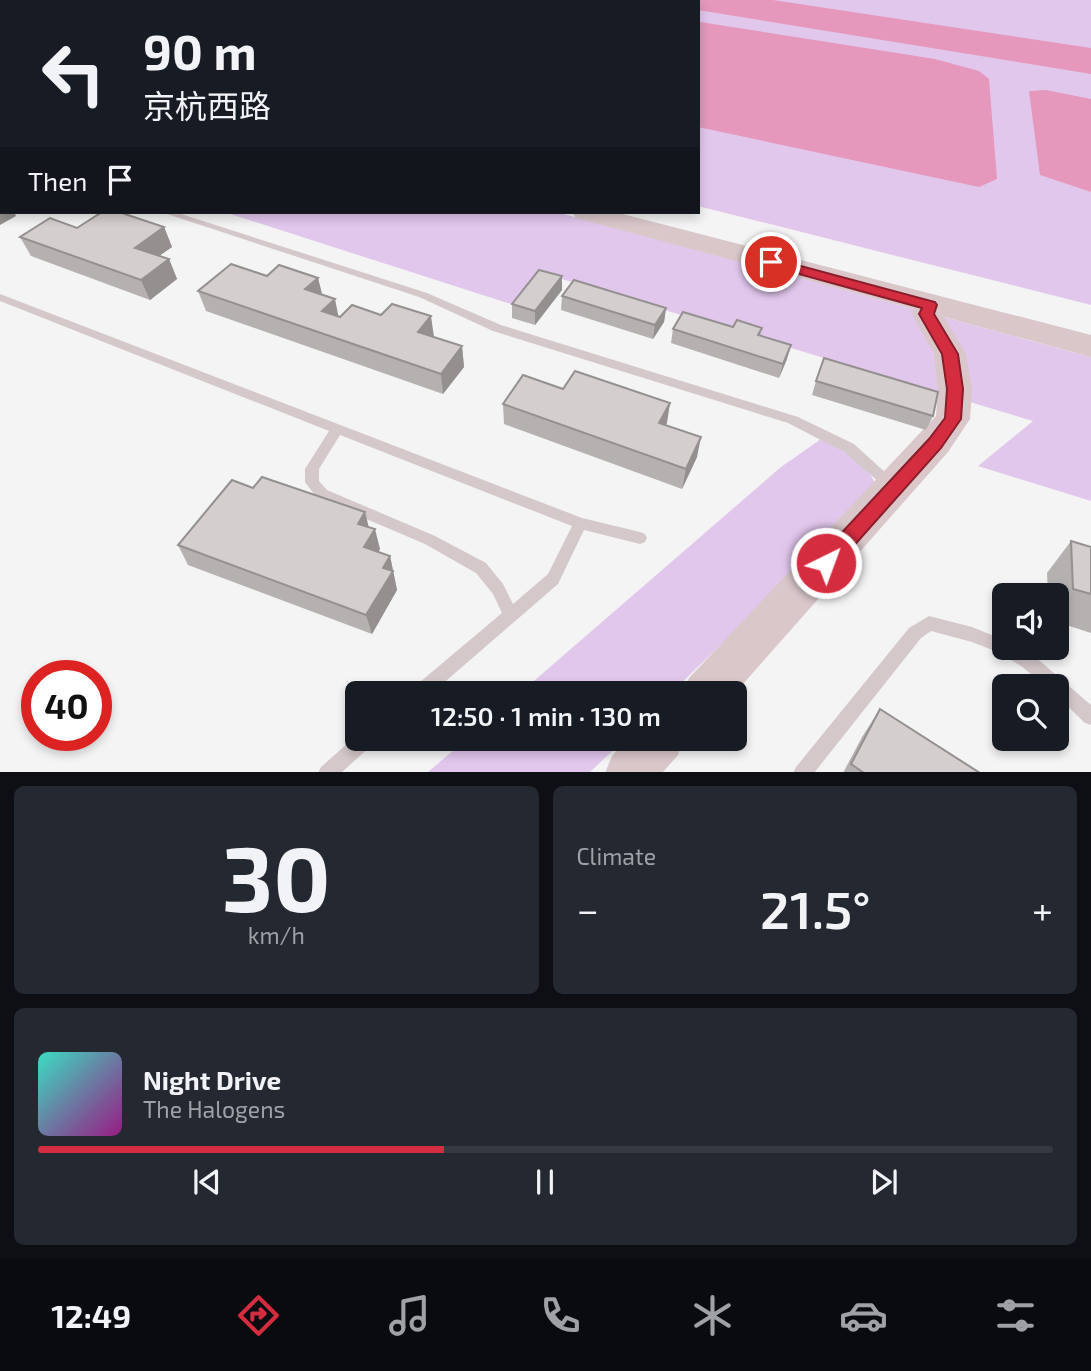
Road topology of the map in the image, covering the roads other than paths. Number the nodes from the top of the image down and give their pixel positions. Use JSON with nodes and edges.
{"nodes":[{"id":1,"x":172,"y":214,"type":"edge"},
{"id":2,"x":592,"y":214,"type":"edge"},
{"id":3,"x":0,"y":297,"type":"edge"},
{"id":4,"x":930,"y":305,"type":"junction"},
{"id":5,"x":1091,"y":346,"type":"edge"},
{"id":6,"x":337,"y":429,"type":"junction"},
{"id":7,"x":895,"y":488,"type":"junction"},
{"id":8,"x":580,"y":523,"type":"junction"},
{"id":9,"x":640,"y":538,"type":"dead end"},
{"id":10,"x":511,"y":615,"type":"junction"},
{"id":11,"x":434,"y":681,"type":"edge"},
{"id":12,"x":716,"y":681,"type":"edge"},
{"id":13,"x":1091,"y":717,"type":"edge"},
{"id":14,"x":352,"y":751,"type":"edge"},
{"id":15,"x":649,"y":751,"type":"edge"},
{"id":16,"x":327,"y":772,"type":"edge"},
{"id":17,"x":629,"y":772,"type":"edge"},
{"id":18,"x":802,"y":772,"type":"edge"}],
"edges":[{"from":1,"to":7,"type":"lane"},
{"from":2,"to":4,"type":"street"},
{"from":3,"to":6,"type":"lane"},
{"from":4,"to":5,"type":"street"},
{"from":4,"to":7,"type":"street"},
{"from":6,"to":8,"type":"lane"},
{"from":6,"to":10,"type":"lane"},
{"from":7,"to":12,"type":"street"},
{"from":8,"to":9,"type":"lane"},
{"from":8,"to":10,"type":"lane"},
{"from":10,"to":11,"type":"lane"},
{"from":13,"to":18,"type":"lane"},
{"from":14,"to":16,"type":"lane"},
{"from":15,"to":17,"type":"street"}]}
